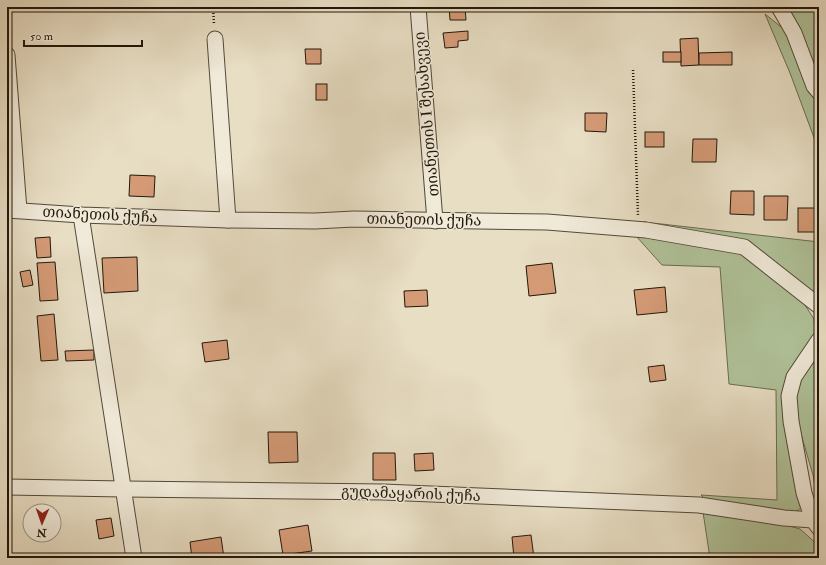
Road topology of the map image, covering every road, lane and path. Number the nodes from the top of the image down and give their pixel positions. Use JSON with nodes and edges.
{"nodes":[{"id":1,"x":418,"y":7,"type":"edge"},
{"id":2,"x":779,"y":7,"type":"edge"},
{"id":3,"x":215,"y":39,"type":"dead end"},
{"id":4,"x":7,"y":55,"type":"edge"},
{"id":5,"x":633,"y":70,"type":"dead end"},
{"id":6,"x":819,"y":92,"type":"edge"},
{"id":7,"x":13,"y":210,"type":"edge"},
{"id":8,"x":81,"y":215,"type":"junction"},
{"id":9,"x":228,"y":220,"type":"junction"},
{"id":10,"x":435,"y":221,"type":"junction"},
{"id":11,"x":638,"y":230,"type":"junction"},
{"id":12,"x":819,"y":306,"type":"edge"},
{"id":13,"x":819,"y":340,"type":"edge"},
{"id":14,"x":7,"y":487,"type":"edge"},
{"id":15,"x":124,"y":490,"type":"junction"},
{"id":16,"x":816,"y":524,"type":"edge"},
{"id":17,"x":134,"y":558,"type":"edge"}],
"edges":[{"from":1,"to":10,"type":"street","name":"თიანეთის I შესახვევი"},
{"from":2,"to":6,"type":"street"},
{"from":3,"to":9,"type":"street"},
{"from":4,"to":7,"type":"street"},
{"from":5,"to":11,"type":"path"},
{"from":7,"to":8,"type":"street","name":"თიანეთის ქუჩა"},
{"from":8,"to":9,"type":"street","name":"თიანეთის ქუჩა"},
{"from":8,"to":15,"type":"street"},
{"from":9,"to":10,"type":"street","name":"თიანეთის ქუჩა"},
{"from":10,"to":11,"type":"street","name":"თიანეთის ქუჩა"},
{"from":11,"to":12,"type":"street","name":"თიანეთის ქუჩა"},
{"from":13,"to":16,"type":"street"},
{"from":14,"to":15,"type":"street","name":"გუდამაყარის ქუჩა"},
{"from":15,"to":16,"type":"street","name":"გუდამაყარის ქუჩა"},
{"from":15,"to":17,"type":"street"}]}
